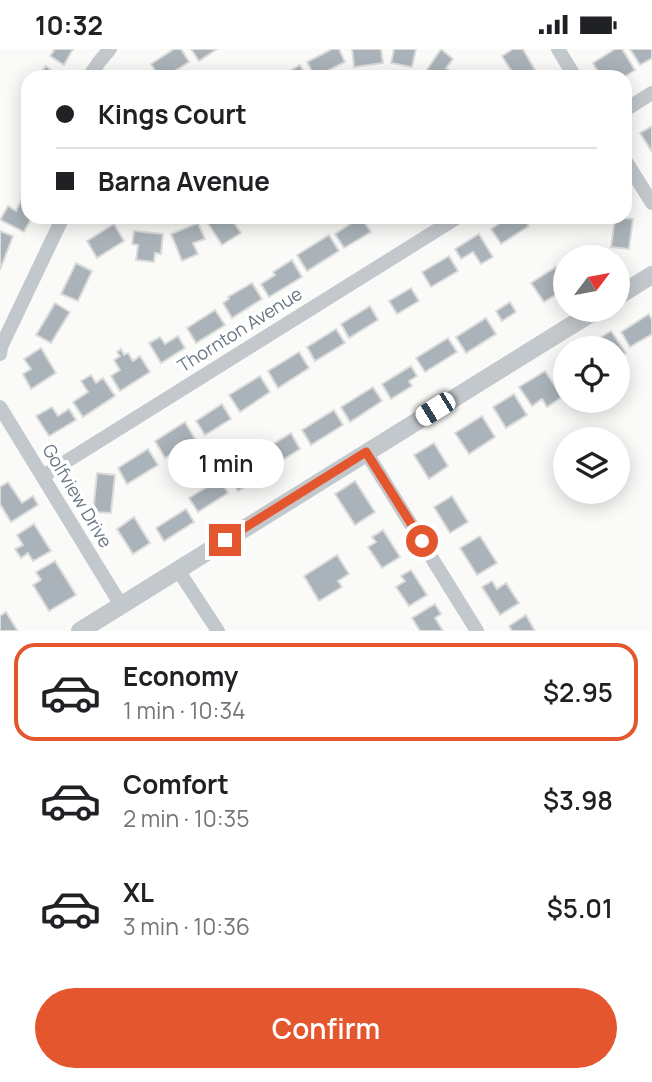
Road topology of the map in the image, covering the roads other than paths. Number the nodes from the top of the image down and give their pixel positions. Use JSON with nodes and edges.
{"nodes":[{"id":1,"x":110,"y":49,"type":"edge"},
{"id":2,"x":558,"y":49,"type":"edge"},
{"id":3,"x":94,"y":70,"type":"edge"},
{"id":4,"x":571,"y":70,"type":"edge"},
{"id":5,"x":652,"y":93,"type":"edge"},
{"id":6,"x":632,"y":106,"type":"edge"},
{"id":7,"x":632,"y":171,"type":"edge"},
{"id":8,"x":652,"y":203,"type":"edge"},
{"id":9,"x":60,"y":224,"type":"edge"},
{"id":10,"x":447,"y":224,"type":"edge"},
{"id":11,"x":652,"y":275,"type":"edge"},
{"id":12,"x":630,"y":289,"type":"edge"},
{"id":13,"x":577,"y":322,"type":"edge"},
{"id":14,"x":0,"y":354,"type":"edge"},
{"id":15,"x":0,"y":407,"type":"edge"},
{"id":16,"x":366,"y":452,"type":"junction"},
{"id":17,"x":43,"y":476,"type":"junction"},
{"id":18,"x":177,"y":570,"type":"junction"},
{"id":19,"x":121,"y":605,"type":"junction"},
{"id":20,"x":80,"y":631,"type":"edge"},
{"id":21,"x":218,"y":631,"type":"edge"},
{"id":22,"x":478,"y":631,"type":"edge"}],
"edges":[{"from":1,"to":3,"type":"street"},
{"from":2,"to":4,"type":"street"},
{"from":5,"to":6,"type":"street"},
{"from":7,"to":8,"type":"street"},
{"from":9,"to":14,"type":"street"},
{"from":10,"to":17,"type":"street","name":"Thornton Avenue"},
{"from":11,"to":12,"type":"street"},
{"from":13,"to":16,"type":"street"},
{"from":15,"to":17,"type":"street","name":"Golfview Drive"},
{"from":16,"to":18,"type":"street"},
{"from":16,"to":22,"type":"street"},
{"from":17,"to":19,"type":"street","name":"Golfview Drive"},
{"from":18,"to":19,"type":"street"},
{"from":18,"to":21,"type":"street"},
{"from":19,"to":20,"type":"street"}]}
